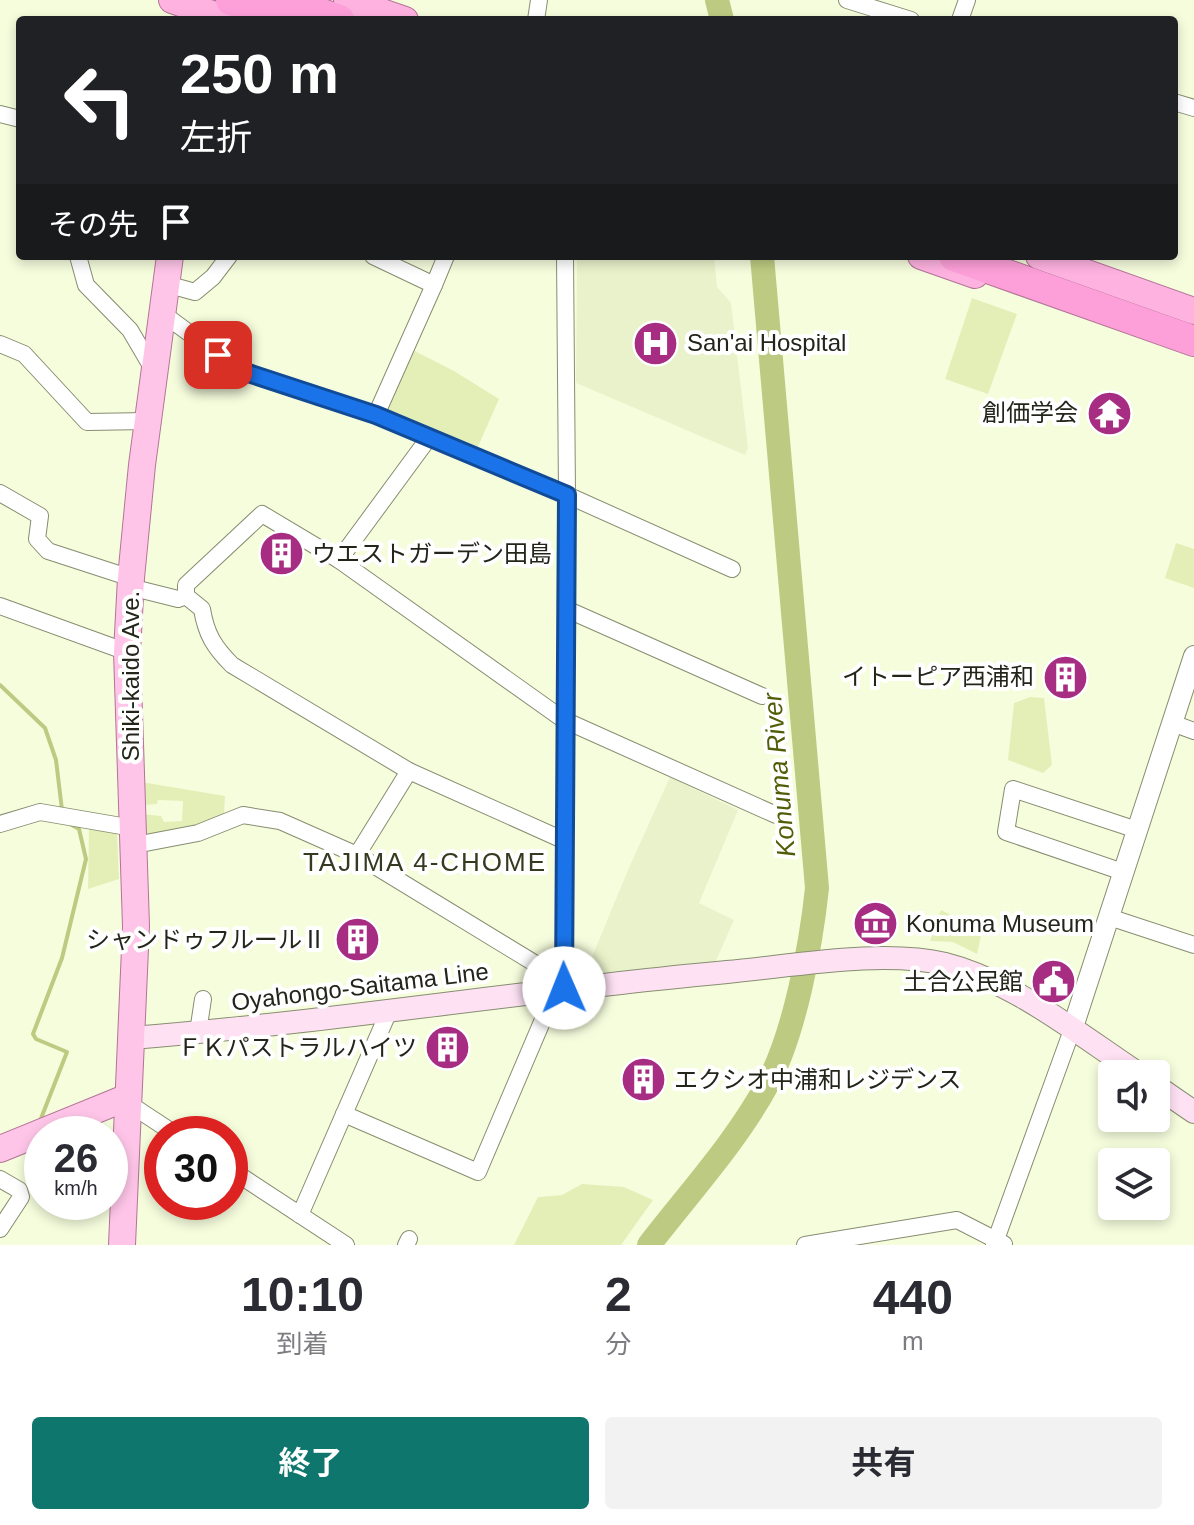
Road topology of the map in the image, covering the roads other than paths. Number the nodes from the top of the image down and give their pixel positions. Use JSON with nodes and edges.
{"nodes":[{"id":1,"x":172,"y":0,"type":"edge"},
{"id":2,"x":282,"y":0,"type":"edge"},
{"id":3,"x":299,"y":0,"type":"edge"},
{"id":4,"x":347,"y":0,"type":"edge"},
{"id":5,"x":847,"y":0,"type":"edge"},
{"id":6,"x":229,"y":12,"type":"edge"},
{"id":7,"x":258,"y":16,"type":"edge"},
{"id":8,"x":328,"y":16,"type":"edge"},
{"id":9,"x":344,"y":16,"type":"edge"},
{"id":10,"x":393,"y":16,"type":"edge"},
{"id":11,"x":898,"y":16,"type":"edge"},
{"id":12,"x":79,"y":260,"type":"edge"},
{"id":13,"x":169,"y":260,"type":"edge"},
{"id":14,"x":226,"y":260,"type":"edge"},
{"id":15,"x":381,"y":260,"type":"edge"},
{"id":16,"x":444,"y":260,"type":"edge"},
{"id":17,"x":565,"y":260,"type":"edge"},
{"id":18,"x":932,"y":260,"type":"edge"},
{"id":19,"x":965,"y":260,"type":"edge"},
{"id":20,"x":1021,"y":260,"type":"edge"},
{"id":21,"x":1050,"y":260,"type":"edge"},
{"id":22,"x":166,"y":284,"type":"junction"},
{"id":23,"x":434,"y":285,"type":"junction"},
{"id":24,"x":1194,"y":311,"type":"edge"},
{"id":25,"x":162,"y":313,"type":"junction"},
{"id":26,"x":1194,"y":321,"type":"edge"},
{"id":27,"x":1194,"y":341,"type":"edge"},
{"id":28,"x":0,"y":344,"type":"edge"},
{"id":29,"x":1194,"y":351,"type":"edge"},
{"id":30,"x":154,"y":372,"type":"junction"},
{"id":31,"x":376,"y":415,"type":"junction"},
{"id":32,"x":147,"y":421,"type":"junction"},
{"id":33,"x":428,"y":439,"type":"junction"},
{"id":34,"x":0,"y":493,"type":"edge"},
{"id":35,"x":567,"y":495,"type":"junction"},
{"id":36,"x":339,"y":560,"type":"junction"},
{"id":37,"x":732,"y":569,"type":"dead end"},
{"id":38,"x":130,"y":583,"type":"junction"},
{"id":39,"x":186,"y":596,"type":"junction"},
{"id":40,"x":0,"y":606,"type":"edge"},
{"id":41,"x":566,"y":609,"type":"junction"},
{"id":42,"x":127,"y":652,"type":"junction"},
{"id":43,"x":1194,"y":656,"type":"edge"},
{"id":44,"x":762,"y":696,"type":"dead end"},
{"id":45,"x":564,"y":720,"type":"junction"},
{"id":46,"x":1172,"y":723,"type":"junction"},
{"id":47,"x":1194,"y":731,"type":"edge"},
{"id":48,"x":409,"y":771,"type":"junction"},
{"id":49,"x":776,"y":815,"type":"dead end"},
{"id":50,"x":0,"y":824,"type":"edge"},
{"id":51,"x":1137,"y":830,"type":"junction"},
{"id":52,"x":134,"y":836,"type":"junction"},
{"id":53,"x":563,"y":840,"type":"junction"},
{"id":54,"x":357,"y":855,"type":"junction"},
{"id":55,"x":1123,"y":872,"type":"junction"},
{"id":56,"x":1109,"y":917,"type":"junction"},
{"id":57,"x":1194,"y":945,"type":"edge"},
{"id":58,"x":561,"y":986,"type":"junction"},
{"id":59,"x":203,"y":999,"type":"dead end"},
{"id":60,"x":389,"y":1011,"type":"junction"},
{"id":61,"x":1072,"y":1030,"type":"junction"},
{"id":62,"x":198,"y":1032,"type":"junction"},
{"id":63,"x":132,"y":1038,"type":"junction"},
{"id":64,"x":1118,"y":1060,"type":"edge"},
{"id":65,"x":1170,"y":1096,"type":"edge"},
{"id":66,"x":128,"y":1100,"type":"junction"},
{"id":67,"x":1194,"y":1112,"type":"edge"},
{"id":68,"x":344,"y":1114,"type":"junction"},
{"id":69,"x":150,"y":1116,"type":"edge"},
{"id":70,"x":0,"y":1149,"type":"edge"},
{"id":71,"x":0,"y":1179,"type":"edge"},
{"id":72,"x":248,"y":1181,"type":"edge"},
{"id":73,"x":300,"y":1215,"type":"junction"},
{"id":74,"x":0,"y":1229,"type":"edge"},
{"id":75,"x":998,"y":1244,"type":"edge"},
{"id":76,"x":122,"y":1245,"type":"edge"},
{"id":77,"x":346,"y":1245,"type":"edge"},
{"id":78,"x":805,"y":1245,"type":"edge"}],
"edges":[{"from":1,"to":6,"type":"highway"},
{"from":2,"to":8,"type":"highway"},
{"from":3,"to":9,"type":"highway"},
{"from":4,"to":10,"type":"highway"},
{"from":5,"to":11,"type":"street"},
{"from":6,"to":7,"type":"highway"},
{"from":12,"to":30,"type":"street"},
{"from":13,"to":22,"type":"main road","name":"Shiki-kaido Ave."},
{"from":14,"to":22,"type":"street"},
{"from":15,"to":23,"type":"street"},
{"from":16,"to":23,"type":"street"},
{"from":17,"to":35,"type":"street"},
{"from":18,"to":29,"type":"highway"},
{"from":19,"to":27,"type":"highway"},
{"from":20,"to":26,"type":"highway"},
{"from":21,"to":24,"type":"highway"},
{"from":22,"to":25,"type":"main road","name":"Shiki-kaido Ave."},
{"from":23,"to":31,"type":"street"},
{"from":25,"to":30,"type":"main road","name":"Shiki-kaido Ave."},
{"from":25,"to":31,"type":"street"},
{"from":28,"to":32,"type":"street"},
{"from":30,"to":32,"type":"main road","name":"Shiki-kaido Ave."},
{"from":31,"to":33,"type":"street"},
{"from":32,"to":38,"type":"main road","name":"Shiki-kaido Ave."},
{"from":33,"to":35,"type":"street"},
{"from":33,"to":36,"type":"street"},
{"from":34,"to":38,"type":"street"},
{"from":35,"to":37,"type":"street"},
{"from":35,"to":41,"type":"street"},
{"from":36,"to":39,"type":"street"},
{"from":36,"to":45,"type":"street"},
{"from":38,"to":39,"type":"street"},
{"from":38,"to":42,"type":"main road","name":"Shiki-kaido Ave."},
{"from":39,"to":48,"type":"street"},
{"from":40,"to":42,"type":"street"},
{"from":41,"to":44,"type":"street"},
{"from":41,"to":45,"type":"street"},
{"from":42,"to":52,"type":"main road","name":"Shiki-kaido Ave."},
{"from":43,"to":46,"type":"street"},
{"from":45,"to":49,"type":"street"},
{"from":45,"to":53,"type":"street"},
{"from":46,"to":47,"type":"street"},
{"from":46,"to":51,"type":"street"},
{"from":48,"to":53,"type":"street"},
{"from":48,"to":54,"type":"street"},
{"from":50,"to":52,"type":"street"},
{"from":51,"to":55,"type":"street"},
{"from":51,"to":55,"type":"street"},
{"from":52,"to":54,"type":"street"},
{"from":52,"to":63,"type":"main road","name":"Shiki-kaido Ave."},
{"from":53,"to":58,"type":"street"},
{"from":54,"to":58,"type":"street"},
{"from":55,"to":56,"type":"street"},
{"from":56,"to":57,"type":"street"},
{"from":56,"to":61,"type":"street"},
{"from":58,"to":60,"type":"main road","name":"Oyahongo-Saitama Line"},
{"from":58,"to":61,"type":"main road","name":"Oyahongo-Saitama Line"},
{"from":58,"to":68,"type":"street"},
{"from":59,"to":62,"type":"street"},
{"from":60,"to":62,"type":"main road","name":"Oyahongo-Saitama Line"},
{"from":60,"to":68,"type":"street"},
{"from":61,"to":64,"type":"main road","name":"Oyahongo-Saitama Line"},
{"from":61,"to":75,"type":"street"},
{"from":62,"to":63,"type":"main road","name":"Oyahongo-Saitama Line"},
{"from":63,"to":66,"type":"main road","name":"Shiki-kaido Ave."},
{"from":65,"to":67,"type":"main road"},
{"from":66,"to":69,"type":"street"},
{"from":66,"to":70,"type":"main road"},
{"from":66,"to":76,"type":"main road","name":"Shiki-kaido Ave."},
{"from":68,"to":73,"type":"street"},
{"from":71,"to":74,"type":"street"},
{"from":72,"to":73,"type":"street"},
{"from":73,"to":77,"type":"street"},
{"from":75,"to":78,"type":"street"}]}
